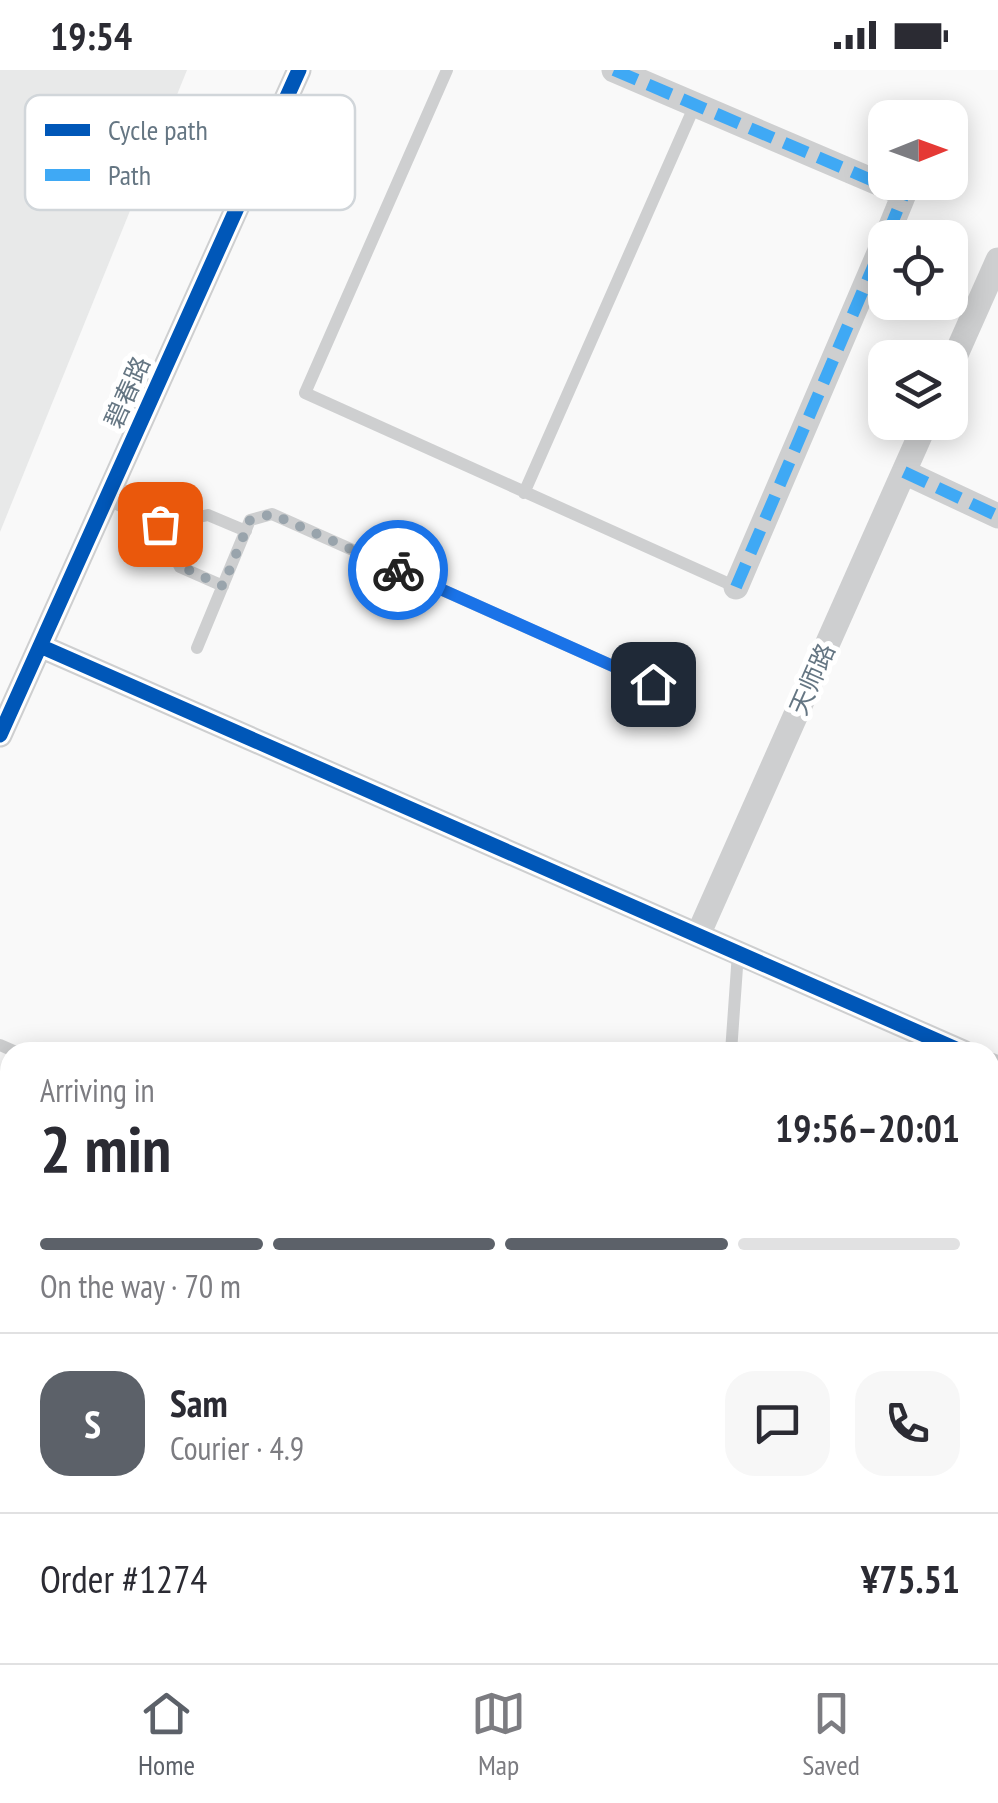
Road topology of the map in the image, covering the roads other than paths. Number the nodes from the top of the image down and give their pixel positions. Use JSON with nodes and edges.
{"nodes":[{"id":1,"x":300,"y":70,"type":"edge"},
{"id":2,"x":447,"y":70,"type":"edge"},
{"id":3,"x":614,"y":70,"type":"edge"},
{"id":4,"x":289,"y":95,"type":"edge"},
{"id":5,"x":696,"y":105,"type":"junction"},
{"id":6,"x":237,"y":210,"type":"edge"},
{"id":7,"x":893,"y":220,"type":"edge"},
{"id":8,"x":998,"y":260,"type":"edge"},
{"id":9,"x":868,"y":278,"type":"edge"},
{"id":10,"x":962,"y":340,"type":"edge"},
{"id":11,"x":918,"y":440,"type":"edge"},
{"id":12,"x":904,"y":472,"type":"junction"},
{"id":13,"x":524,"y":493,"type":"junction"},
{"id":14,"x":106,"y":499,"type":"junction"},
{"id":15,"x":998,"y":516,"type":"edge"},
{"id":16,"x":246,"y":531,"type":"junction"},
{"id":17,"x":186,"y":536,"type":"junction"},
{"id":18,"x":223,"y":586,"type":"junction"},
{"id":19,"x":736,"y":587,"type":"joint"},
{"id":20,"x":40,"y":646,"type":"junction"},
{"id":21,"x":197,"y":648,"type":"dead end"},
{"id":22,"x":653,"y":684,"type":"dead end"},
{"id":23,"x":0,"y":735,"type":"edge"},
{"id":24,"x":698,"y":935,"type":"junction"},
{"id":25,"x":738,"y":953,"type":"junction"},
{"id":26,"x":732,"y":1042,"type":"edge"},
{"id":27,"x":940,"y":1042,"type":"edge"}],
"edges":[{"from":1,"to":4,"type":"street","name":"碧春路"},
{"from":2,"to":13,"type":"lane"},
{"from":3,"to":5,"type":"street"},
{"from":5,"to":7,"type":"street"},
{"from":5,"to":13,"type":"lane"},
{"from":6,"to":14,"type":"street","name":"碧春路"},
{"from":8,"to":10,"type":"street"},
{"from":9,"to":19,"type":"street"},
{"from":11,"to":12,"type":"street","name":"天师路"},
{"from":12,"to":15,"type":"street"},
{"from":12,"to":24,"type":"street","name":"天师路"},
{"from":13,"to":19,"type":"lane"},
{"from":14,"to":17,"type":"lane"},
{"from":14,"to":20,"type":"street","name":"碧春路"},
{"from":16,"to":17,"type":"lane"},
{"from":16,"to":18,"type":"lane"},
{"from":16,"to":22,"type":"lane"},
{"from":17,"to":18,"type":"lane"},
{"from":18,"to":21,"type":"lane"},
{"from":20,"to":23,"type":"street","name":"碧春路"},
{"from":20,"to":24,"type":"street"},
{"from":24,"to":25,"type":"street"},
{"from":25,"to":26,"type":"lane"},
{"from":25,"to":27,"type":"street"}]}
